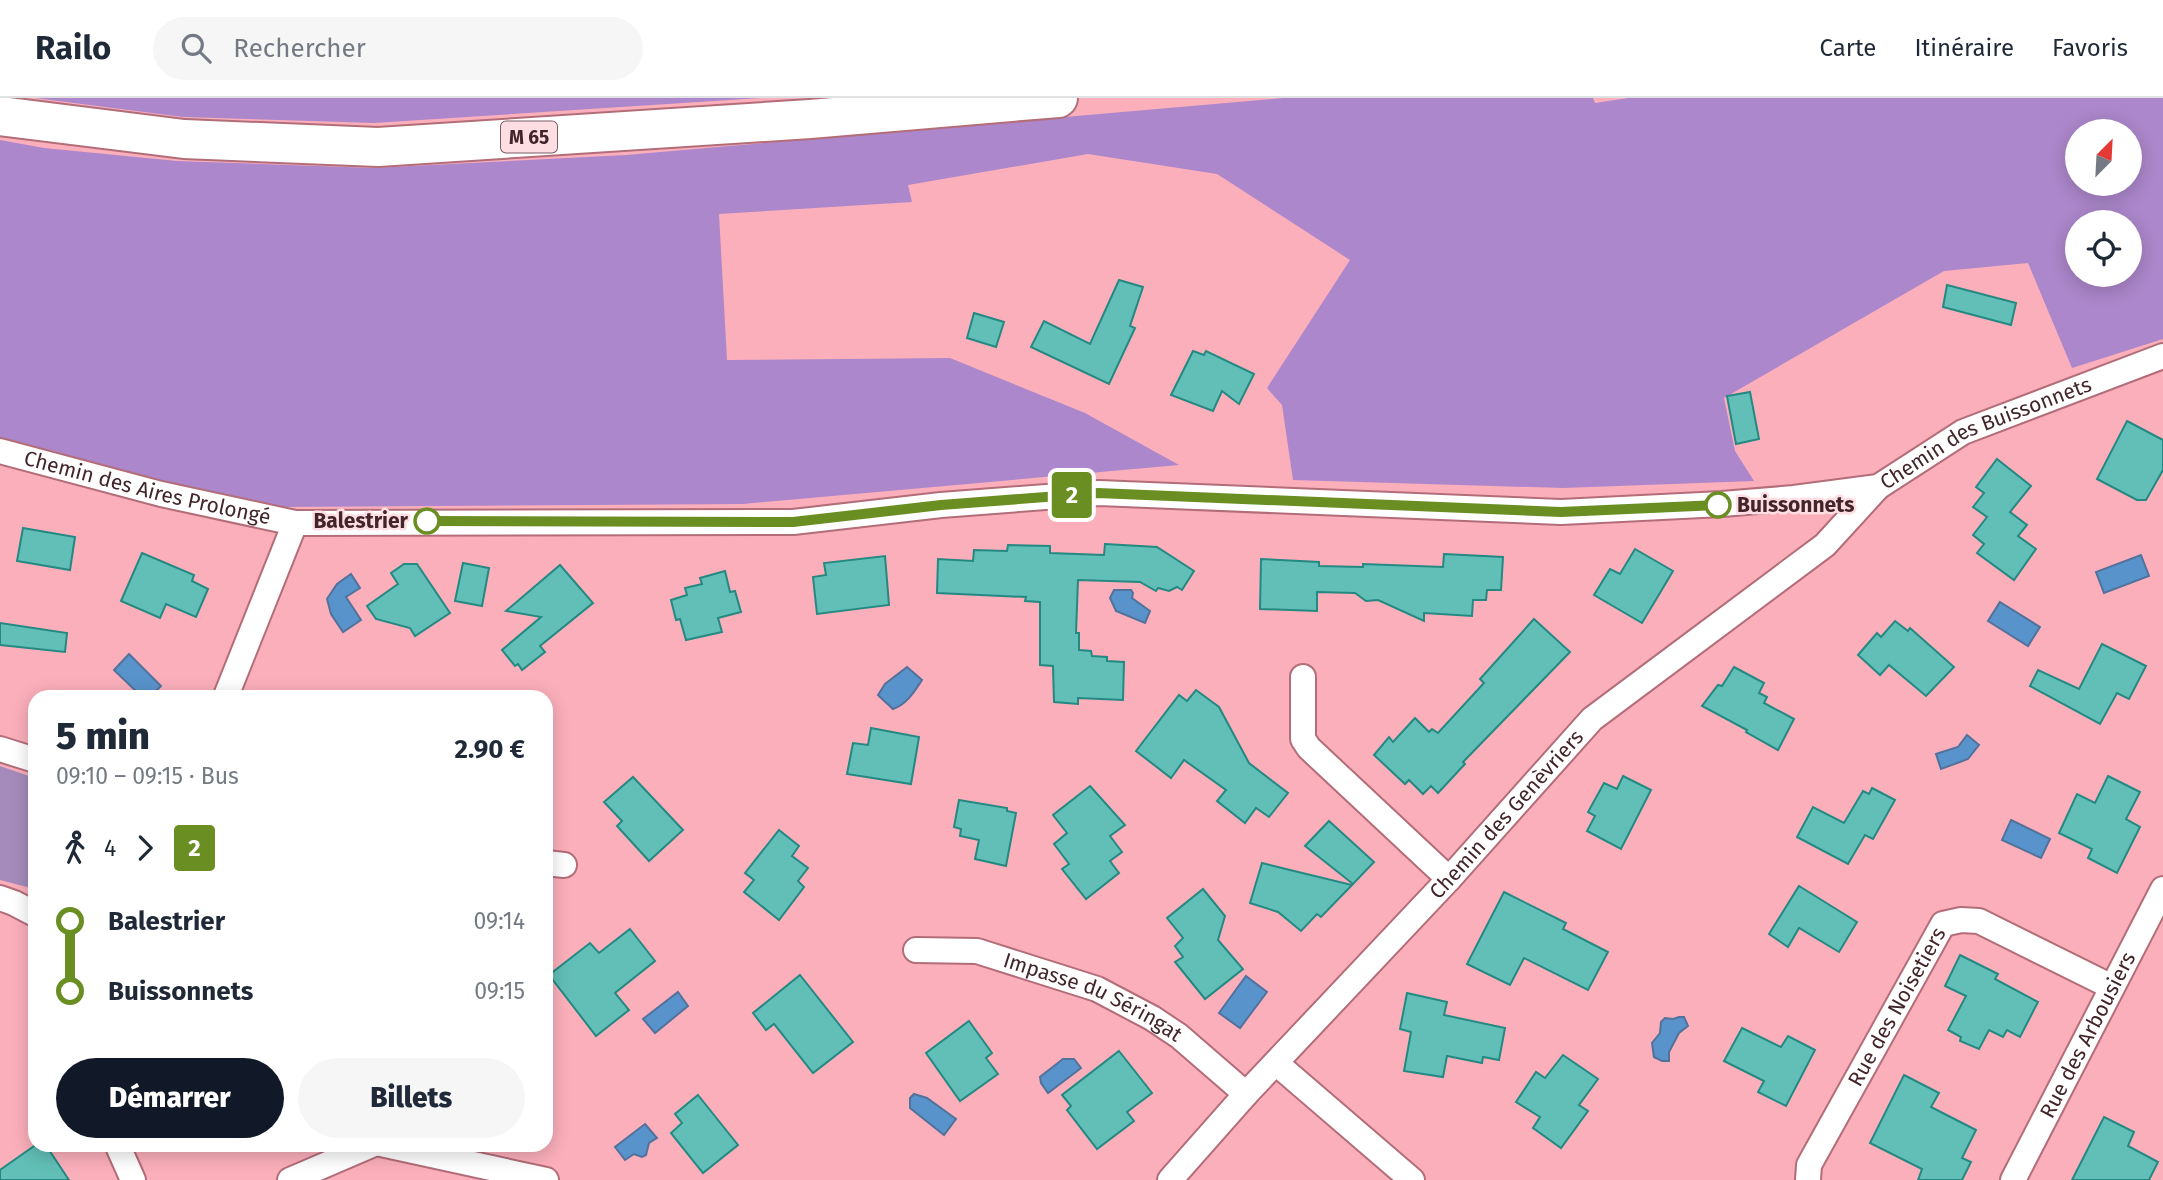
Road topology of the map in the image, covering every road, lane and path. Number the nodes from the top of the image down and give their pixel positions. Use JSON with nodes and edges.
{"nodes":[{"id":1,"x":1058,"y":98,"type":"edge"},
{"id":2,"x":0,"y":116,"type":"edge"},
{"id":3,"x":2163,"y":356,"type":"edge"},
{"id":4,"x":0,"y":452,"type":"edge"},
{"id":5,"x":1878,"y":487,"type":"junction"},
{"id":6,"x":295,"y":523,"type":"junction"},
{"id":7,"x":1303,"y":677,"type":"dead end"},
{"id":8,"x":228,"y":690,"type":"edge"},
{"id":9,"x":0,"y":749,"type":"edge"},
{"id":10,"x":28,"y":758,"type":"edge"},
{"id":11,"x":1449,"y":879,"type":"junction"},
{"id":12,"x":2163,"y":889,"type":"edge"},
{"id":13,"x":0,"y":898,"type":"edge"},
{"id":14,"x":28,"y":910,"type":"edge"},
{"id":15,"x":916,"y":950,"type":"dead end"},
{"id":16,"x":2112,"y":988,"type":"junction"},
{"id":17,"x":1276,"y":1063,"type":"junction"},
{"id":18,"x":1246,"y":1094,"type":"junction"},
{"id":19,"x":121,"y":1152,"type":"edge"},
{"id":20,"x":355,"y":1152,"type":"edge"},
{"id":21,"x":418,"y":1152,"type":"edge"},
{"id":22,"x":133,"y":1180,"type":"edge"},
{"id":23,"x":290,"y":1180,"type":"edge"},
{"id":24,"x":546,"y":1180,"type":"edge"},
{"id":25,"x":1170,"y":1180,"type":"edge"},
{"id":26,"x":1412,"y":1180,"type":"edge"},
{"id":27,"x":1808,"y":1180,"type":"edge"},
{"id":28,"x":2013,"y":1180,"type":"edge"}],
"edges":[{"from":1,"to":2,"type":"main road","number":"M 65"},
{"from":3,"to":5,"type":"street","name":"Chemin des Buissonnets"},
{"from":4,"to":6,"type":"street","name":"Chemin des Aires Prolongé"},
{"from":5,"to":6,"type":"street","name":"Chemin des Buissonnets"},
{"from":5,"to":11,"type":"street","name":"Chemin des Genèvriers"},
{"from":6,"to":8,"type":"street"},
{"from":7,"to":11,"type":"street"},
{"from":9,"to":10,"type":"street"},
{"from":11,"to":17,"type":"street","name":"Chemin des Genèvriers"},
{"from":12,"to":16,"type":"street","name":"Rue des Arbousiers"},
{"from":13,"to":14,"type":"street"},
{"from":15,"to":18,"type":"street","name":"Impasse du Séringat"},
{"from":16,"to":27,"type":"street","name":"Rue des Noisetiers"},
{"from":16,"to":28,"type":"street","name":"Rue des Arbousiers"},
{"from":17,"to":18,"type":"street","name":"Chemin des Genèvriers"},
{"from":17,"to":26,"type":"street"},
{"from":18,"to":25,"type":"street","name":"Chemin des Genèvriers"},
{"from":19,"to":22,"type":"street"},
{"from":20,"to":23,"type":"street"},
{"from":21,"to":24,"type":"street"}]}
